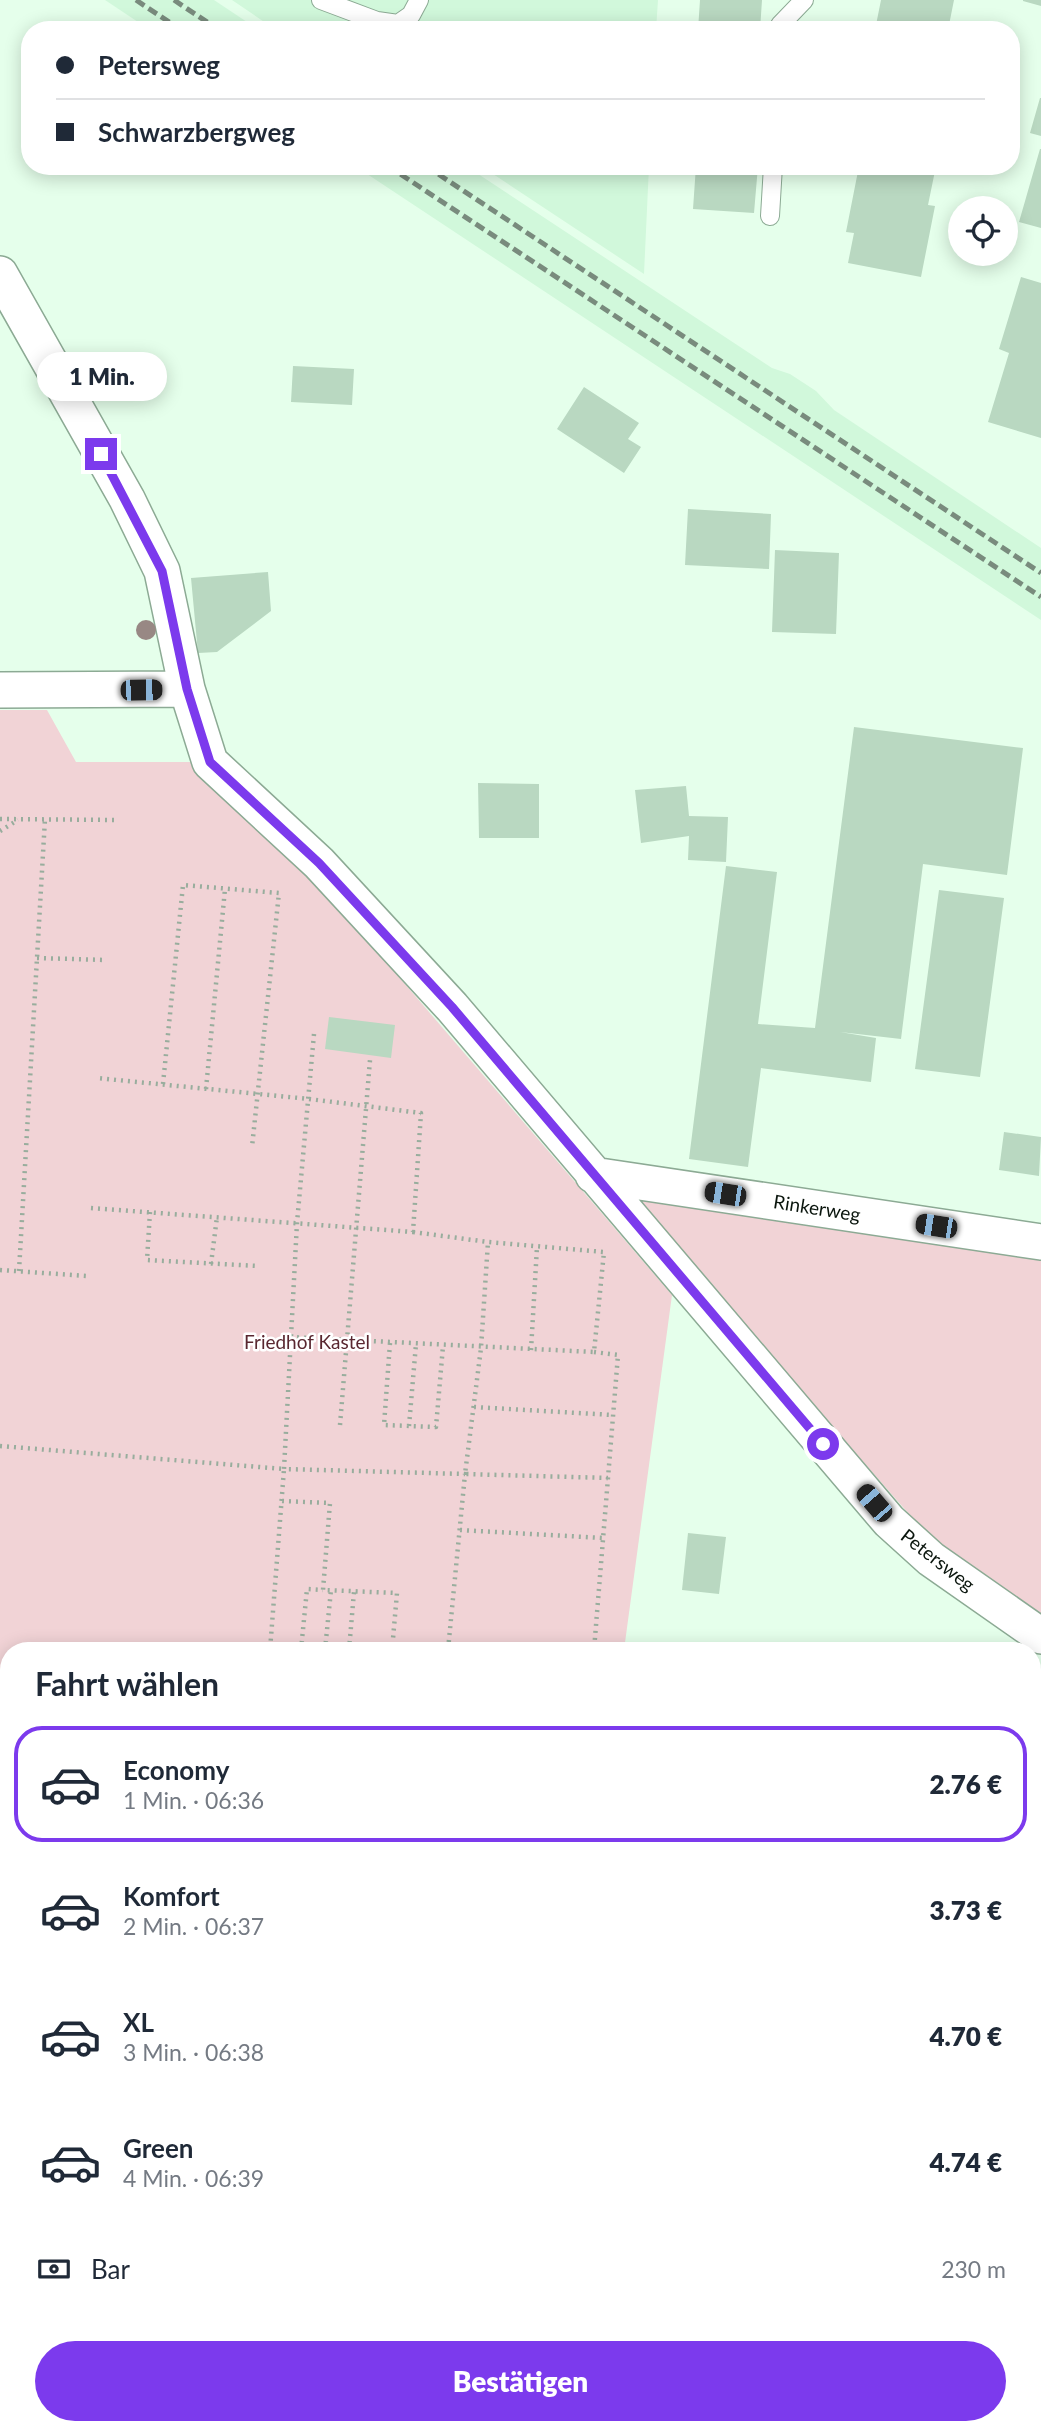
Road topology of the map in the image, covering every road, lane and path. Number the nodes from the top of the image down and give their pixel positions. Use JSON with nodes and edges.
{"nodes":[{"id":1,"x":321,"y":0,"type":"edge"},
{"id":2,"x":419,"y":0,"type":"edge"},
{"id":3,"x":804,"y":0,"type":"edge"},
{"id":4,"x":374,"y":21,"type":"edge"},
{"id":5,"x":402,"y":21,"type":"edge"},
{"id":6,"x":784,"y":21,"type":"edge"},
{"id":7,"x":772,"y":175,"type":"edge"},
{"id":8,"x":770,"y":216,"type":"dead end"},
{"id":9,"x":0,"y":274,"type":"edge"},
{"id":10,"x":187,"y":689,"type":"junction"},
{"id":11,"x":0,"y":690,"type":"edge"},
{"id":12,"x":0,"y":819,"type":"edge"},
{"id":13,"x":19,"y":819,"type":"junction"},
{"id":14,"x":45,"y":820,"type":"junction"},
{"id":15,"x":116,"y":820,"type":"dead end"},
{"id":16,"x":0,"y":831,"type":"edge"},
{"id":17,"x":225,"y":889,"type":"junction"},
{"id":18,"x":37,"y":958,"type":"junction"},
{"id":19,"x":106,"y":960,"type":"dead end"},
{"id":20,"x":314,"y":1034,"type":"dead end"},
{"id":21,"x":370,"y":1060,"type":"dead end"},
{"id":22,"x":97,"y":1078,"type":"dead end"},
{"id":23,"x":163,"y":1084,"type":"junction"},
{"id":24,"x":205,"y":1089,"type":"junction"},
{"id":25,"x":258,"y":1094,"type":"junction"},
{"id":26,"x":309,"y":1099,"type":"junction"},
{"id":27,"x":366,"y":1106,"type":"junction"},
{"id":28,"x":252,"y":1147,"type":"dead end"},
{"id":29,"x":593,"y":1175,"type":"junction"},
{"id":30,"x":91,"y":1208,"type":"dead end"},
{"id":31,"x":150,"y":1212,"type":"junction"},
{"id":32,"x":217,"y":1217,"type":"junction"},
{"id":33,"x":297,"y":1223,"type":"junction"},
{"id":34,"x":356,"y":1227,"type":"junction"},
{"id":35,"x":413,"y":1232,"type":"junction"},
{"id":36,"x":488,"y":1242,"type":"junction"},
{"id":37,"x":1041,"y":1242,"type":"edge"},
{"id":38,"x":537,"y":1247,"type":"junction"},
{"id":39,"x":211,"y":1264,"type":"junction"},
{"id":40,"x":258,"y":1266,"type":"dead end"},
{"id":41,"x":0,"y":1270,"type":"edge"},
{"id":42,"x":19,"y":1271,"type":"junction"},
{"id":43,"x":87,"y":1276,"type":"dead end"},
{"id":44,"x":290,"y":1337,"type":"junction"},
{"id":45,"x":347,"y":1340,"type":"junction"},
{"id":46,"x":390,"y":1343,"type":"junction"},
{"id":47,"x":416,"y":1344,"type":"junction"},
{"id":48,"x":443,"y":1346,"type":"junction"},
{"id":49,"x":481,"y":1348,"type":"junction"},
{"id":50,"x":531,"y":1350,"type":"junction"},
{"id":51,"x":594,"y":1352,"type":"junction"},
{"id":52,"x":474,"y":1407,"type":"junction"},
{"id":53,"x":613,"y":1415,"type":"junction"},
{"id":54,"x":340,"y":1425,"type":"dead end"},
{"id":55,"x":410,"y":1426,"type":"junction"},
{"id":56,"x":0,"y":1446,"type":"edge"},
{"id":57,"x":285,"y":1469,"type":"junction"},
{"id":58,"x":465,"y":1474,"type":"junction"},
{"id":59,"x":608,"y":1478,"type":"junction"},
{"id":60,"x":282,"y":1502,"type":"junction"},
{"id":61,"x":460,"y":1530,"type":"junction"},
{"id":62,"x":603,"y":1538,"type":"junction"},
{"id":63,"x":323,"y":1590,"type":"junction"},
{"id":64,"x":331,"y":1590,"type":"junction"},
{"id":65,"x":354,"y":1592,"type":"junction"},
{"id":66,"x":1041,"y":1636,"type":"edge"},
{"id":67,"x":271,"y":1642,"type":"edge"},
{"id":68,"x":302,"y":1642,"type":"edge"},
{"id":69,"x":326,"y":1642,"type":"edge"},
{"id":70,"x":350,"y":1642,"type":"edge"},
{"id":71,"x":394,"y":1642,"type":"edge"},
{"id":72,"x":449,"y":1642,"type":"edge"},
{"id":73,"x":595,"y":1642,"type":"edge"}],
"edges":[{"from":1,"to":4,"type":"lane"},
{"from":2,"to":5,"type":"lane"},
{"from":3,"to":6,"type":"lane"},
{"from":7,"to":8,"type":"lane"},
{"from":9,"to":10,"type":"street","name":"Petersweg"},
{"from":10,"to":11,"type":"street"},
{"from":10,"to":29,"type":"street","name":"Petersweg"},
{"from":12,"to":13,"type":"path"},
{"from":13,"to":14,"type":"path"},
{"from":13,"to":16,"type":"path"},
{"from":14,"to":15,"type":"path"},
{"from":14,"to":18,"type":"path"},
{"from":17,"to":23,"type":"path"},
{"from":17,"to":24,"type":"path"},
{"from":17,"to":25,"type":"path"},
{"from":18,"to":19,"type":"path"},
{"from":18,"to":42,"type":"path"},
{"from":20,"to":26,"type":"path"},
{"from":21,"to":27,"type":"path"},
{"from":22,"to":23,"type":"path"},
{"from":23,"to":24,"type":"path"},
{"from":24,"to":25,"type":"path"},
{"from":25,"to":26,"type":"path"},
{"from":25,"to":28,"type":"path"},
{"from":26,"to":27,"type":"path"},
{"from":26,"to":33,"type":"path"},
{"from":27,"to":34,"type":"path"},
{"from":27,"to":35,"type":"path"},
{"from":29,"to":37,"type":"street","name":"Rinkerweg"},
{"from":29,"to":66,"type":"street","name":"Petersweg"},
{"from":30,"to":31,"type":"path"},
{"from":31,"to":32,"type":"path"},
{"from":31,"to":39,"type":"path"},
{"from":32,"to":33,"type":"path"},
{"from":32,"to":39,"type":"path"},
{"from":33,"to":34,"type":"path"},
{"from":33,"to":44,"type":"path"},
{"from":34,"to":35,"type":"path"},
{"from":34,"to":45,"type":"path"},
{"from":35,"to":36,"type":"path"},
{"from":36,"to":38,"type":"path"},
{"from":36,"to":49,"type":"path"},
{"from":38,"to":50,"type":"path"},
{"from":38,"to":51,"type":"path"},
{"from":39,"to":40,"type":"path"},
{"from":41,"to":42,"type":"path"},
{"from":42,"to":43,"type":"path"},
{"from":44,"to":45,"type":"path"},
{"from":44,"to":57,"type":"path"},
{"from":45,"to":46,"type":"path"},
{"from":45,"to":54,"type":"path"},
{"from":46,"to":47,"type":"path"},
{"from":46,"to":55,"type":"path"},
{"from":47,"to":48,"type":"path"},
{"from":47,"to":55,"type":"path"},
{"from":48,"to":49,"type":"path"},
{"from":48,"to":55,"type":"path"},
{"from":49,"to":50,"type":"path"},
{"from":49,"to":52,"type":"path"},
{"from":50,"to":51,"type":"path"},
{"from":51,"to":53,"type":"path"},
{"from":52,"to":53,"type":"path"},
{"from":52,"to":58,"type":"path"},
{"from":53,"to":59,"type":"path"},
{"from":56,"to":57,"type":"path"},
{"from":57,"to":58,"type":"path"},
{"from":57,"to":60,"type":"path"},
{"from":58,"to":59,"type":"path"},
{"from":58,"to":61,"type":"path"},
{"from":59,"to":62,"type":"path"},
{"from":60,"to":63,"type":"path"},
{"from":60,"to":67,"type":"path"},
{"from":61,"to":62,"type":"path"},
{"from":61,"to":72,"type":"path"},
{"from":62,"to":73,"type":"path"},
{"from":63,"to":64,"type":"path"},
{"from":63,"to":68,"type":"path"},
{"from":64,"to":65,"type":"path"},
{"from":64,"to":69,"type":"path"},
{"from":65,"to":70,"type":"path"},
{"from":65,"to":71,"type":"path"}]}
